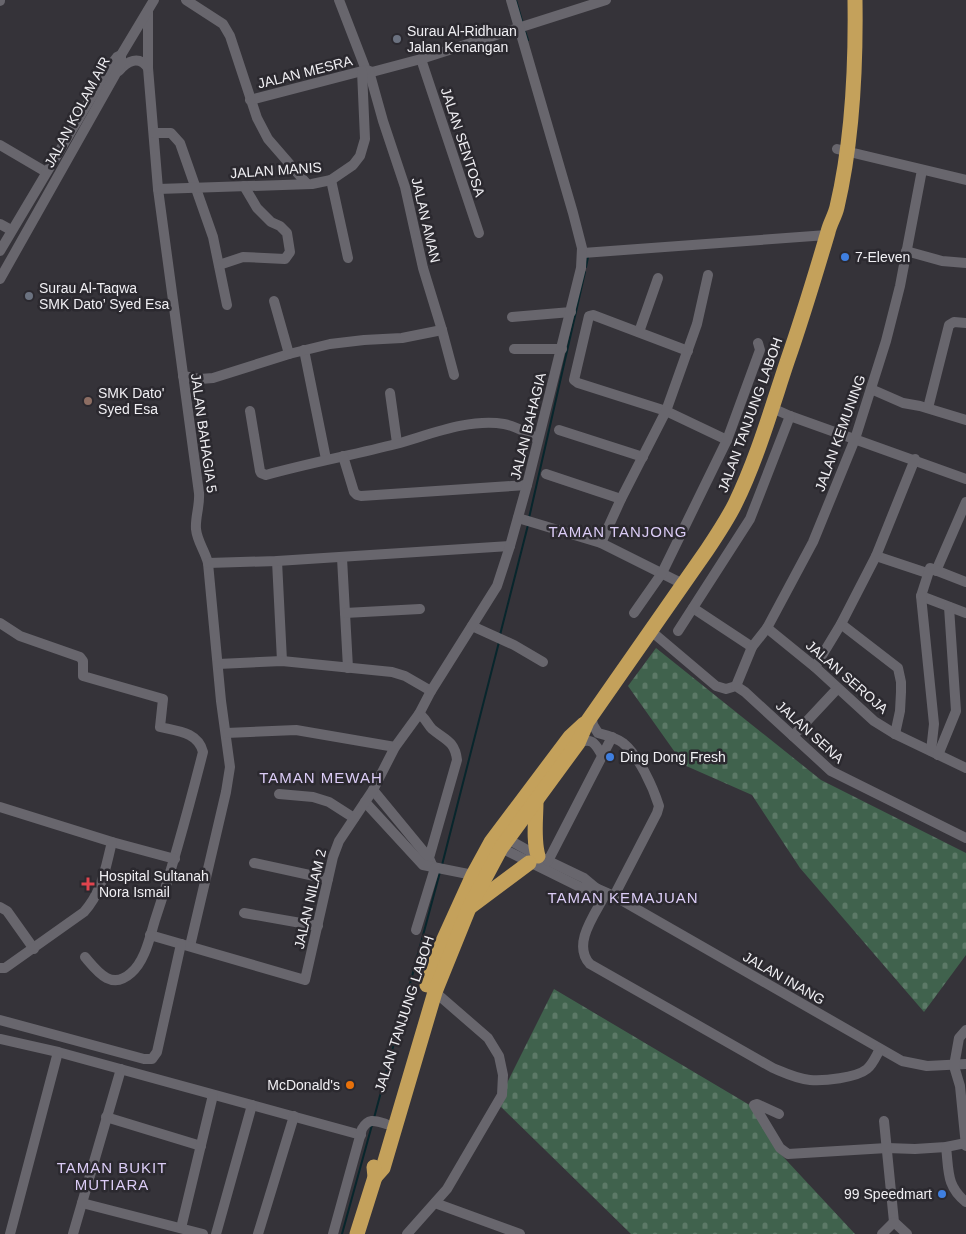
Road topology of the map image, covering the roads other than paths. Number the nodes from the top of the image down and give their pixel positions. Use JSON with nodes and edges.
{"nodes":[{"id":1,"x":154,"y":0,"type":"edge"},
{"id":2,"x":186,"y":0,"type":"edge"},
{"id":3,"x":339,"y":0,"type":"edge"},
{"id":4,"x":511,"y":0,"type":"edge"},
{"id":5,"x":606,"y":0,"type":"edge"},
{"id":6,"x":845,"y":0,"type":"edge"},
{"id":7,"x":855,"y":0,"type":"edge"},
{"id":8,"x":148,"y":10,"type":"junction"},
{"id":9,"x":524,"y":26,"type":"junction"},
{"id":10,"x":130,"y":40,"type":"junction"},
{"id":11,"x":147,"y":49,"type":"junction"},
{"id":12,"x":121,"y":55,"type":"junction"},
{"id":13,"x":421,"y":60,"type":"junction"},
{"id":14,"x":148,"y":68,"type":"junction"},
{"id":15,"x":366,"y":71,"type":"junction"},
{"id":16,"x":115,"y":75,"type":"junction"},
{"id":17,"x":250,"y":100,"type":"junction"},
{"id":18,"x":154,"y":133,"type":"junction"},
{"id":19,"x":0,"y":145,"type":"edge"},
{"id":20,"x":842,"y":151,"type":"junction"},
{"id":21,"x":922,"y":170,"type":"junction"},
{"id":22,"x":46,"y":172,"type":"junction"},
{"id":23,"x":331,"y":180,"type":"junction"},
{"id":24,"x":966,"y":180,"type":"edge"},
{"id":25,"x":307,"y":184,"type":"junction"},
{"id":26,"x":244,"y":186,"type":"junction"},
{"id":27,"x":197,"y":188,"type":"junction"},
{"id":28,"x":158,"y":189,"type":"junction"},
{"id":29,"x":0,"y":224,"type":"edge"},
{"id":30,"x":12,"y":230,"type":"junction"},
{"id":31,"x":828,"y":232,"type":"junction"},
{"id":32,"x":479,"y":233,"type":"dead end"},
{"id":33,"x":0,"y":251,"type":"edge"},
{"id":34,"x":906,"y":251,"type":"junction"},
{"id":35,"x":587,"y":253,"type":"junction"},
{"id":36,"x":348,"y":258,"type":"dead end"},
{"id":37,"x":966,"y":263,"type":"edge"},
{"id":38,"x":219,"y":265,"type":"junction"},
{"id":39,"x":708,"y":275,"type":"dead end"},
{"id":40,"x":658,"y":278,"type":"dead end"},
{"id":41,"x":0,"y":279,"type":"edge"},
{"id":42,"x":274,"y":301,"type":"dead end"},
{"id":43,"x":227,"y":305,"type":"dead end"},
{"id":44,"x":571,"y":312,"type":"junction"},
{"id":45,"x":512,"y":317,"type":"dead end"},
{"id":46,"x":966,"y":323,"type":"edge"},
{"id":47,"x":442,"y":330,"type":"junction"},
{"id":48,"x":638,"y":332,"type":"junction"},
{"id":49,"x":758,"y":343,"type":"dead end"},
{"id":50,"x":514,"y":349,"type":"dead end"},
{"id":51,"x":562,"y":349,"type":"junction"},
{"id":52,"x":304,"y":350,"type":"junction"},
{"id":53,"x":688,"y":351,"type":"junction"},
{"id":54,"x":290,"y":354,"type":"junction"},
{"id":55,"x":454,"y":375,"type":"dead end"},
{"id":56,"x":183,"y":376,"type":"junction"},
{"id":57,"x":871,"y":389,"type":"junction"},
{"id":58,"x":390,"y":393,"type":"dead end"},
{"id":59,"x":772,"y":408,"type":"junction"},
{"id":60,"x":928,"y":408,"type":"junction"},
{"id":61,"x":666,"y":411,"type":"junction"},
{"id":62,"x":250,"y":412,"type":"dead end"},
{"id":63,"x":790,"y":416,"type":"junction"},
{"id":64,"x":966,"y":420,"type":"edge"},
{"id":65,"x":559,"y":430,"type":"dead end"},
{"id":66,"x":538,"y":439,"type":"junction"},
{"id":67,"x":855,"y":439,"type":"junction"},
{"id":68,"x":728,"y":440,"type":"junction"},
{"id":69,"x":397,"y":443,"type":"junction"},
{"id":70,"x":343,"y":456,"type":"junction"},
{"id":71,"x":643,"y":457,"type":"junction"},
{"id":72,"x":326,"y":459,"type":"junction"},
{"id":73,"x":915,"y":459,"type":"junction"},
{"id":74,"x":546,"y":474,"type":"dead end"},
{"id":75,"x":966,"y":479,"type":"edge"},
{"id":76,"x":527,"y":485,"type":"junction"},
{"id":77,"x":621,"y":499,"type":"junction"},
{"id":78,"x":966,"y":502,"type":"edge"},
{"id":79,"x":522,"y":519,"type":"junction"},
{"id":80,"x":601,"y":543,"type":"junction"},
{"id":81,"x":510,"y":546,"type":"junction"},
{"id":82,"x":876,"y":556,"type":"junction"},
{"id":83,"x":342,"y":558,"type":"junction"},
{"id":84,"x":277,"y":561,"type":"junction"},
{"id":85,"x":208,"y":563,"type":"junction"},
{"id":86,"x":932,"y":572,"type":"junction"},
{"id":87,"x":662,"y":573,"type":"junction"},
{"id":88,"x":966,"y":582,"type":"edge"},
{"id":89,"x":683,"y":584,"type":"junction"},
{"id":90,"x":921,"y":596,"type":"junction"},
{"id":91,"x":950,"y":607,"type":"junction"},
{"id":92,"x":693,"y":608,"type":"junction"},
{"id":93,"x":420,"y":609,"type":"dead end"},
{"id":94,"x":345,"y":613,"type":"junction"},
{"id":95,"x":634,"y":613,"type":"dead end"},
{"id":96,"x":966,"y":613,"type":"edge"},
{"id":97,"x":0,"y":623,"type":"edge"},
{"id":98,"x":841,"y":624,"type":"junction"},
{"id":99,"x":472,"y":626,"type":"junction"},
{"id":100,"x":767,"y":628,"type":"junction"},
{"id":101,"x":651,"y":631,"type":"junction"},
{"id":102,"x":678,"y":631,"type":"dead end"},
{"id":103,"x":752,"y":647,"type":"junction"},
{"id":104,"x":282,"y":661,"type":"junction"},
{"id":105,"x":543,"y":662,"type":"dead end"},
{"id":106,"x":218,"y":664,"type":"junction"},
{"id":107,"x":815,"y":667,"type":"junction"},
{"id":108,"x":348,"y":668,"type":"junction"},
{"id":109,"x":736,"y":686,"type":"junction"},
{"id":110,"x":837,"y":688,"type":"junction"},
{"id":111,"x":431,"y":691,"type":"junction"},
{"id":112,"x":418,"y":714,"type":"junction"},
{"id":113,"x":589,"y":718,"type":"junction"},
{"id":114,"x":226,"y":734,"type":"junction"},
{"id":115,"x":895,"y":734,"type":"junction"},
{"id":116,"x":793,"y":736,"type":"junction"},
{"id":117,"x":612,"y":737,"type":"junction"},
{"id":118,"x":578,"y":743,"type":"junction"},
{"id":119,"x":395,"y":747,"type":"junction"},
{"id":120,"x":934,"y":753,"type":"junction"},
{"id":121,"x":602,"y":755,"type":"junction"},
{"id":122,"x":965,"y":765,"type":"edge"},
{"id":123,"x":373,"y":790,"type":"junction"},
{"id":124,"x":279,"y":794,"type":"dead end"},
{"id":125,"x":536,"y":801,"type":"junction"},
{"id":126,"x":365,"y":802,"type":"junction"},
{"id":127,"x":0,"y":807,"type":"edge"},
{"id":128,"x":354,"y":818,"type":"junction"},
{"id":129,"x":966,"y":838,"type":"edge"},
{"id":130,"x":499,"y":840,"type":"junction"},
{"id":131,"x":112,"y":842,"type":"junction"},
{"id":132,"x":175,"y":859,"type":"junction"},
{"id":133,"x":539,"y":860,"type":"junction"},
{"id":134,"x":254,"y":863,"type":"dead end"},
{"id":135,"x":435,"y":866,"type":"junction"},
{"id":136,"x":479,"y":876,"type":"junction"},
{"id":137,"x":328,"y":879,"type":"junction"},
{"id":138,"x":605,"y":893,"type":"junction"},
{"id":139,"x":0,"y":907,"type":"edge"},
{"id":140,"x":469,"y":908,"type":"junction"},
{"id":141,"x":244,"y":912,"type":"dead end"},
{"id":142,"x":318,"y":926,"type":"junction"},
{"id":143,"x":416,"y":930,"type":"dead end"},
{"id":144,"x":150,"y":936,"type":"junction"},
{"id":145,"x":186,"y":945,"type":"junction"},
{"id":146,"x":34,"y":948,"type":"junction"},
{"id":147,"x":85,"y":957,"type":"dead end"},
{"id":148,"x":0,"y":968,"type":"edge"},
{"id":149,"x":435,"y":992,"type":"junction"},
{"id":150,"x":0,"y":1020,"type":"edge"},
{"id":151,"x":966,"y":1030,"type":"edge"},
{"id":152,"x":0,"y":1039,"type":"edge"},
{"id":153,"x":880,"y":1050,"type":"junction"},
{"id":154,"x":58,"y":1052,"type":"junction"},
{"id":155,"x":966,"y":1064,"type":"edge"},
{"id":156,"x":954,"y":1066,"type":"junction"},
{"id":157,"x":121,"y":1069,"type":"junction"},
{"id":158,"x":213,"y":1095,"type":"junction"},
{"id":159,"x":252,"y":1105,"type":"junction"},
{"id":160,"x":779,"y":1114,"type":"dead end"},
{"id":161,"x":106,"y":1116,"type":"junction"},
{"id":162,"x":294,"y":1116,"type":"junction"},
{"id":163,"x":884,"y":1121,"type":"dead end"},
{"id":164,"x":379,"y":1122,"type":"junction"},
{"id":165,"x":361,"y":1135,"type":"junction"},
{"id":166,"x":966,"y":1142,"type":"edge"},
{"id":167,"x":201,"y":1146,"type":"junction"},
{"id":168,"x":946,"y":1147,"type":"junction"},
{"id":169,"x":887,"y":1148,"type":"junction"},
{"id":170,"x":375,"y":1177,"type":"junction"},
{"id":171,"x":966,"y":1202,"type":"edge"},
{"id":172,"x":82,"y":1203,"type":"junction"},
{"id":173,"x":435,"y":1203,"type":"junction"},
{"id":174,"x":894,"y":1222,"type":"junction"},
{"id":175,"x":181,"y":1228,"type":"junction"},
{"id":176,"x":10,"y":1234,"type":"edge"},
{"id":177,"x":73,"y":1234,"type":"edge"},
{"id":178,"x":203,"y":1234,"type":"edge"},
{"id":179,"x":216,"y":1234,"type":"edge"},
{"id":180,"x":258,"y":1234,"type":"edge"},
{"id":181,"x":333,"y":1234,"type":"edge"},
{"id":182,"x":357,"y":1234,"type":"edge"},
{"id":183,"x":406,"y":1234,"type":"edge"},
{"id":184,"x":520,"y":1234,"type":"edge"},
{"id":185,"x":882,"y":1234,"type":"edge"},
{"id":186,"x":907,"y":1234,"type":"edge"}],
"edges":[{"from":1,"to":8,"type":"street"},
{"from":2,"to":17,"type":"street","name":"JALAN MESRA"},
{"from":3,"to":15,"type":"street"},
{"from":4,"to":9,"type":"street","name":"JALAN BAHAGIA"},
{"from":5,"to":9,"type":"street","name":"JALAN MESRA"},
{"from":6,"to":20,"type":"highway","name":"JALAN TANJUNG LABOH"},
{"from":7,"to":20,"type":"highway","name":"JALAN TANJUNG LABOH"},
{"from":8,"to":10,"type":"street"},
{"from":8,"to":11,"type":"street","name":"JALAN BAHAGIA 5"},
{"from":9,"to":13,"type":"street","name":"JALAN MESRA"},
{"from":9,"to":35,"type":"street","name":"JALAN BAHAGIA"},
{"from":10,"to":11,"type":"street"},
{"from":10,"to":12,"type":"street"},
{"from":11,"to":14,"type":"street","name":"JALAN BAHAGIA 5"},
{"from":12,"to":16,"type":"street","name":"JALAN KOLAM AIR"},
{"from":12,"to":22,"type":"street","name":"JALAN KOLAM AIR"},
{"from":13,"to":15,"type":"street","name":"JALAN MESRA"},
{"from":13,"to":32,"type":"street","name":"JALAN SENTOSA"},
{"from":14,"to":16,"type":"street"},
{"from":14,"to":18,"type":"street","name":"JALAN BAHAGIA 5"},
{"from":15,"to":17,"type":"street","name":"JALAN MESRA"},
{"from":15,"to":23,"type":"street","name":"JALAN MANIS"},
{"from":15,"to":47,"type":"street","name":"JALAN AMAN"},
{"from":16,"to":41,"type":"street","name":"JALAN KOLAM AIR"},
{"from":17,"to":25,"type":"street","name":"JALAN MESRA"},
{"from":18,"to":27,"type":"street"},
{"from":18,"to":28,"type":"street","name":"JALAN BAHAGIA 5"},
{"from":19,"to":22,"type":"street"},
{"from":20,"to":21,"type":"street"},
{"from":20,"to":31,"type":"highway","name":"JALAN TANJUNG LABOH"},
{"from":21,"to":24,"type":"street"},
{"from":21,"to":34,"type":"street","name":"JALAN KEMUNING"},
{"from":22,"to":30,"type":"street","name":"JALAN KOLAM AIR"},
{"from":23,"to":25,"type":"street","name":"JALAN MANIS"},
{"from":23,"to":36,"type":"street"},
{"from":25,"to":26,"type":"street","name":"JALAN MANIS"},
{"from":26,"to":27,"type":"street","name":"JALAN MANIS"},
{"from":26,"to":38,"type":"street"},
{"from":27,"to":28,"type":"street","name":"JALAN MANIS"},
{"from":27,"to":38,"type":"street"},
{"from":28,"to":56,"type":"street","name":"JALAN BAHAGIA 5"},
{"from":29,"to":30,"type":"street"},
{"from":30,"to":33,"type":"street","name":"JALAN KOLAM AIR"},
{"from":31,"to":35,"type":"street"},
{"from":31,"to":59,"type":"highway","name":"JALAN TANJUNG LABOH"},
{"from":34,"to":37,"type":"street"},
{"from":34,"to":57,"type":"street","name":"JALAN KEMUNING"},
{"from":35,"to":44,"type":"street","name":"JALAN BAHAGIA"},
{"from":38,"to":43,"type":"street"},
{"from":39,"to":53,"type":"street"},
{"from":40,"to":48,"type":"street"},
{"from":42,"to":54,"type":"street"},
{"from":44,"to":45,"type":"street"},
{"from":44,"to":51,"type":"street","name":"JALAN BAHAGIA"},
{"from":46,"to":60,"type":"street"},
{"from":47,"to":52,"type":"street"},
{"from":47,"to":55,"type":"street","name":"JALAN AMAN"},
{"from":48,"to":53,"type":"street"},
{"from":48,"to":61,"type":"street"},
{"from":49,"to":68,"type":"street"},
{"from":50,"to":51,"type":"street"},
{"from":51,"to":66,"type":"street","name":"JALAN BAHAGIA"},
{"from":52,"to":54,"type":"street"},
{"from":52,"to":72,"type":"street"},
{"from":53,"to":61,"type":"street"},
{"from":54,"to":56,"type":"street"},
{"from":56,"to":85,"type":"street","name":"JALAN BAHAGIA 5"},
{"from":57,"to":60,"type":"street"},
{"from":57,"to":67,"type":"street","name":"JALAN KEMUNING"},
{"from":58,"to":69,"type":"street"},
{"from":59,"to":63,"type":"street"},
{"from":59,"to":89,"type":"highway","name":"JALAN TANJUNG LABOH"},
{"from":60,"to":64,"type":"street"},
{"from":61,"to":68,"type":"street"},
{"from":61,"to":71,"type":"street"},
{"from":62,"to":72,"type":"street"},
{"from":63,"to":67,"type":"street"},
{"from":63,"to":92,"type":"street"},
{"from":65,"to":71,"type":"street"},
{"from":66,"to":69,"type":"street"},
{"from":66,"to":76,"type":"street","name":"JALAN BAHAGIA"},
{"from":67,"to":73,"type":"street"},
{"from":67,"to":100,"type":"street","name":"JALAN KEMUNING"},
{"from":68,"to":87,"type":"street"},
{"from":69,"to":70,"type":"street"},
{"from":70,"to":72,"type":"street"},
{"from":70,"to":76,"type":"street"},
{"from":71,"to":77,"type":"street"},
{"from":73,"to":75,"type":"street"},
{"from":73,"to":82,"type":"street"},
{"from":74,"to":77,"type":"street"},
{"from":76,"to":79,"type":"street","name":"JALAN BAHAGIA"},
{"from":77,"to":80,"type":"street"},
{"from":78,"to":86,"type":"street"},
{"from":79,"to":80,"type":"street"},
{"from":79,"to":81,"type":"street","name":"JALAN BAHAGIA"},
{"from":80,"to":87,"type":"street"},
{"from":81,"to":83,"type":"street"},
{"from":81,"to":99,"type":"street","name":"JALAN BAHAGIA"},
{"from":82,"to":86,"type":"street"},
{"from":82,"to":98,"type":"street"},
{"from":83,"to":84,"type":"street"},
{"from":83,"to":94,"type":"street"},
{"from":84,"to":85,"type":"street"},
{"from":84,"to":104,"type":"street"},
{"from":85,"to":106,"type":"street","name":"JALAN BAHAGIA 5"},
{"from":86,"to":88,"type":"street"},
{"from":86,"to":90,"type":"street"},
{"from":87,"to":89,"type":"street"},
{"from":87,"to":95,"type":"street"},
{"from":89,"to":101,"type":"highway","name":"JALAN TANJUNG LABOH"},
{"from":90,"to":91,"type":"street"},
{"from":90,"to":120,"type":"street"},
{"from":91,"to":96,"type":"street"},
{"from":91,"to":120,"type":"street"},
{"from":92,"to":102,"type":"street"},
{"from":92,"to":103,"type":"street"},
{"from":93,"to":94,"type":"street"},
{"from":94,"to":108,"type":"street"},
{"from":97,"to":132,"type":"street"},
{"from":98,"to":107,"type":"street"},
{"from":98,"to":115,"type":"street"},
{"from":99,"to":105,"type":"street"},
{"from":99,"to":111,"type":"street","name":"JALAN BAHAGIA"},
{"from":100,"to":103,"type":"street","name":"JALAN KEMUNING"},
{"from":100,"to":107,"type":"street","name":"JALAN SEROJA"},
{"from":101,"to":109,"type":"street"},
{"from":101,"to":113,"type":"highway","name":"JALAN TANJUNG LABOH"},
{"from":103,"to":109,"type":"street","name":"JALAN KEMUNING"},
{"from":104,"to":106,"type":"street"},
{"from":104,"to":108,"type":"street"},
{"from":106,"to":114,"type":"street","name":"JALAN BAHAGIA 5"},
{"from":107,"to":110,"type":"street","name":"JALAN SEROJA"},
{"from":108,"to":111,"type":"street"},
{"from":109,"to":116,"type":"street","name":"JALAN SENA"},
{"from":110,"to":115,"type":"street","name":"JALAN SEROJA"},
{"from":110,"to":116,"type":"street"},
{"from":111,"to":112,"type":"street","name":"JALAN BAHAGIA"},
{"from":112,"to":119,"type":"street","name":"JALAN BAHAGIA"},
{"from":112,"to":135,"type":"street"},
{"from":113,"to":117,"type":"street"},
{"from":113,"to":118,"type":"highway","name":"JALAN TANJUNG LABOH"},
{"from":113,"to":130,"type":"highway","name":"JALAN TANJUNG LABOH"},
{"from":114,"to":119,"type":"street"},
{"from":114,"to":145,"type":"street","name":"JALAN BAHAGIA 5"},
{"from":115,"to":120,"type":"street","name":"JALAN SEROJA"},
{"from":116,"to":129,"type":"street","name":"JALAN SENA"},
{"from":117,"to":121,"type":"street"},
{"from":117,"to":138,"type":"street"},
{"from":118,"to":121,"type":"street"},
{"from":118,"to":125,"type":"highway","name":"JALAN TANJUNG LABOH"},
{"from":119,"to":123,"type":"street","name":"JALAN BAHAGIA"},
{"from":120,"to":122,"type":"street","name":"JALAN SEROJA"},
{"from":121,"to":133,"type":"street"},
{"from":123,"to":126,"type":"street","name":"JALAN BAHAGIA"},
{"from":123,"to":135,"type":"street"},
{"from":124,"to":128,"type":"street"},
{"from":125,"to":130,"type":"highway","name":"JALAN TANJUNG LABOH"},
{"from":125,"to":133,"type":"highway"},
{"from":126,"to":128,"type":"street","name":"JALAN NILAM 2"},
{"from":126,"to":135,"type":"street"},
{"from":127,"to":131,"type":"street"},
{"from":128,"to":137,"type":"street","name":"JALAN NILAM 2"},
{"from":130,"to":133,"type":"street","name":"JALAN INANG"},
{"from":130,"to":136,"type":"highway","name":"JALAN TANJUNG LABOH"},
{"from":131,"to":132,"type":"street"},
{"from":131,"to":146,"type":"street"},
{"from":132,"to":144,"type":"street"},
{"from":133,"to":138,"type":"street","name":"JALAN INANG"},
{"from":133,"to":138,"type":"street","name":"JALAN INANG"},
{"from":133,"to":140,"type":"highway"},
{"from":134,"to":137,"type":"street"},
{"from":135,"to":136,"type":"street"},
{"from":135,"to":143,"type":"street"},
{"from":136,"to":140,"type":"highway","name":"JALAN TANJUNG LABOH"},
{"from":136,"to":164,"type":"highway","name":"JALAN TANJUNG LABOH"},
{"from":137,"to":142,"type":"street","name":"JALAN NILAM 2"},
{"from":138,"to":153,"type":"street","name":"JALAN INANG"},
{"from":138,"to":153,"type":"street"},
{"from":139,"to":146,"type":"street"},
{"from":140,"to":149,"type":"highway","name":"JALAN TANJUNG LABOH"},
{"from":141,"to":142,"type":"street"},
{"from":142,"to":145,"type":"street","name":"JALAN NILAM 2"},
{"from":144,"to":145,"type":"street"},
{"from":144,"to":147,"type":"street"},
{"from":145,"to":150,"type":"street","name":"JALAN BAHAGIA 5"},
{"from":146,"to":148,"type":"street"},
{"from":149,"to":170,"type":"highway","name":"JALAN TANJUNG LABOH"},
{"from":149,"to":173,"type":"street"},
{"from":151,"to":156,"type":"street"},
{"from":152,"to":154,"type":"street"},
{"from":153,"to":156,"type":"street","name":"JALAN INANG"},
{"from":154,"to":157,"type":"street"},
{"from":154,"to":176,"type":"street"},
{"from":155,"to":156,"type":"street","name":"JALAN INANG"},
{"from":156,"to":166,"type":"street"},
{"from":157,"to":158,"type":"street"},
{"from":157,"to":161,"type":"street"},
{"from":158,"to":159,"type":"street"},
{"from":158,"to":167,"type":"street"},
{"from":159,"to":162,"type":"street"},
{"from":159,"to":179,"type":"street"},
{"from":160,"to":169,"type":"street"},
{"from":161,"to":167,"type":"street"},
{"from":161,"to":172,"type":"street"},
{"from":162,"to":165,"type":"street"},
{"from":162,"to":180,"type":"street"},
{"from":163,"to":169,"type":"street"},
{"from":164,"to":165,"type":"street"},
{"from":164,"to":170,"type":"highway","name":"JALAN TANJUNG LABOH"},
{"from":165,"to":181,"type":"street"},
{"from":166,"to":168,"type":"street"},
{"from":167,"to":175,"type":"street"},
{"from":168,"to":169,"type":"street"},
{"from":168,"to":171,"type":"street"},
{"from":169,"to":174,"type":"street"},
{"from":170,"to":182,"type":"highway","name":"JALAN TANJUNG LABOH"},
{"from":172,"to":175,"type":"street"},
{"from":172,"to":177,"type":"street"},
{"from":173,"to":183,"type":"street"},
{"from":173,"to":184,"type":"street"},
{"from":174,"to":185,"type":"street"},
{"from":174,"to":186,"type":"street"},
{"from":175,"to":178,"type":"street"}]}
